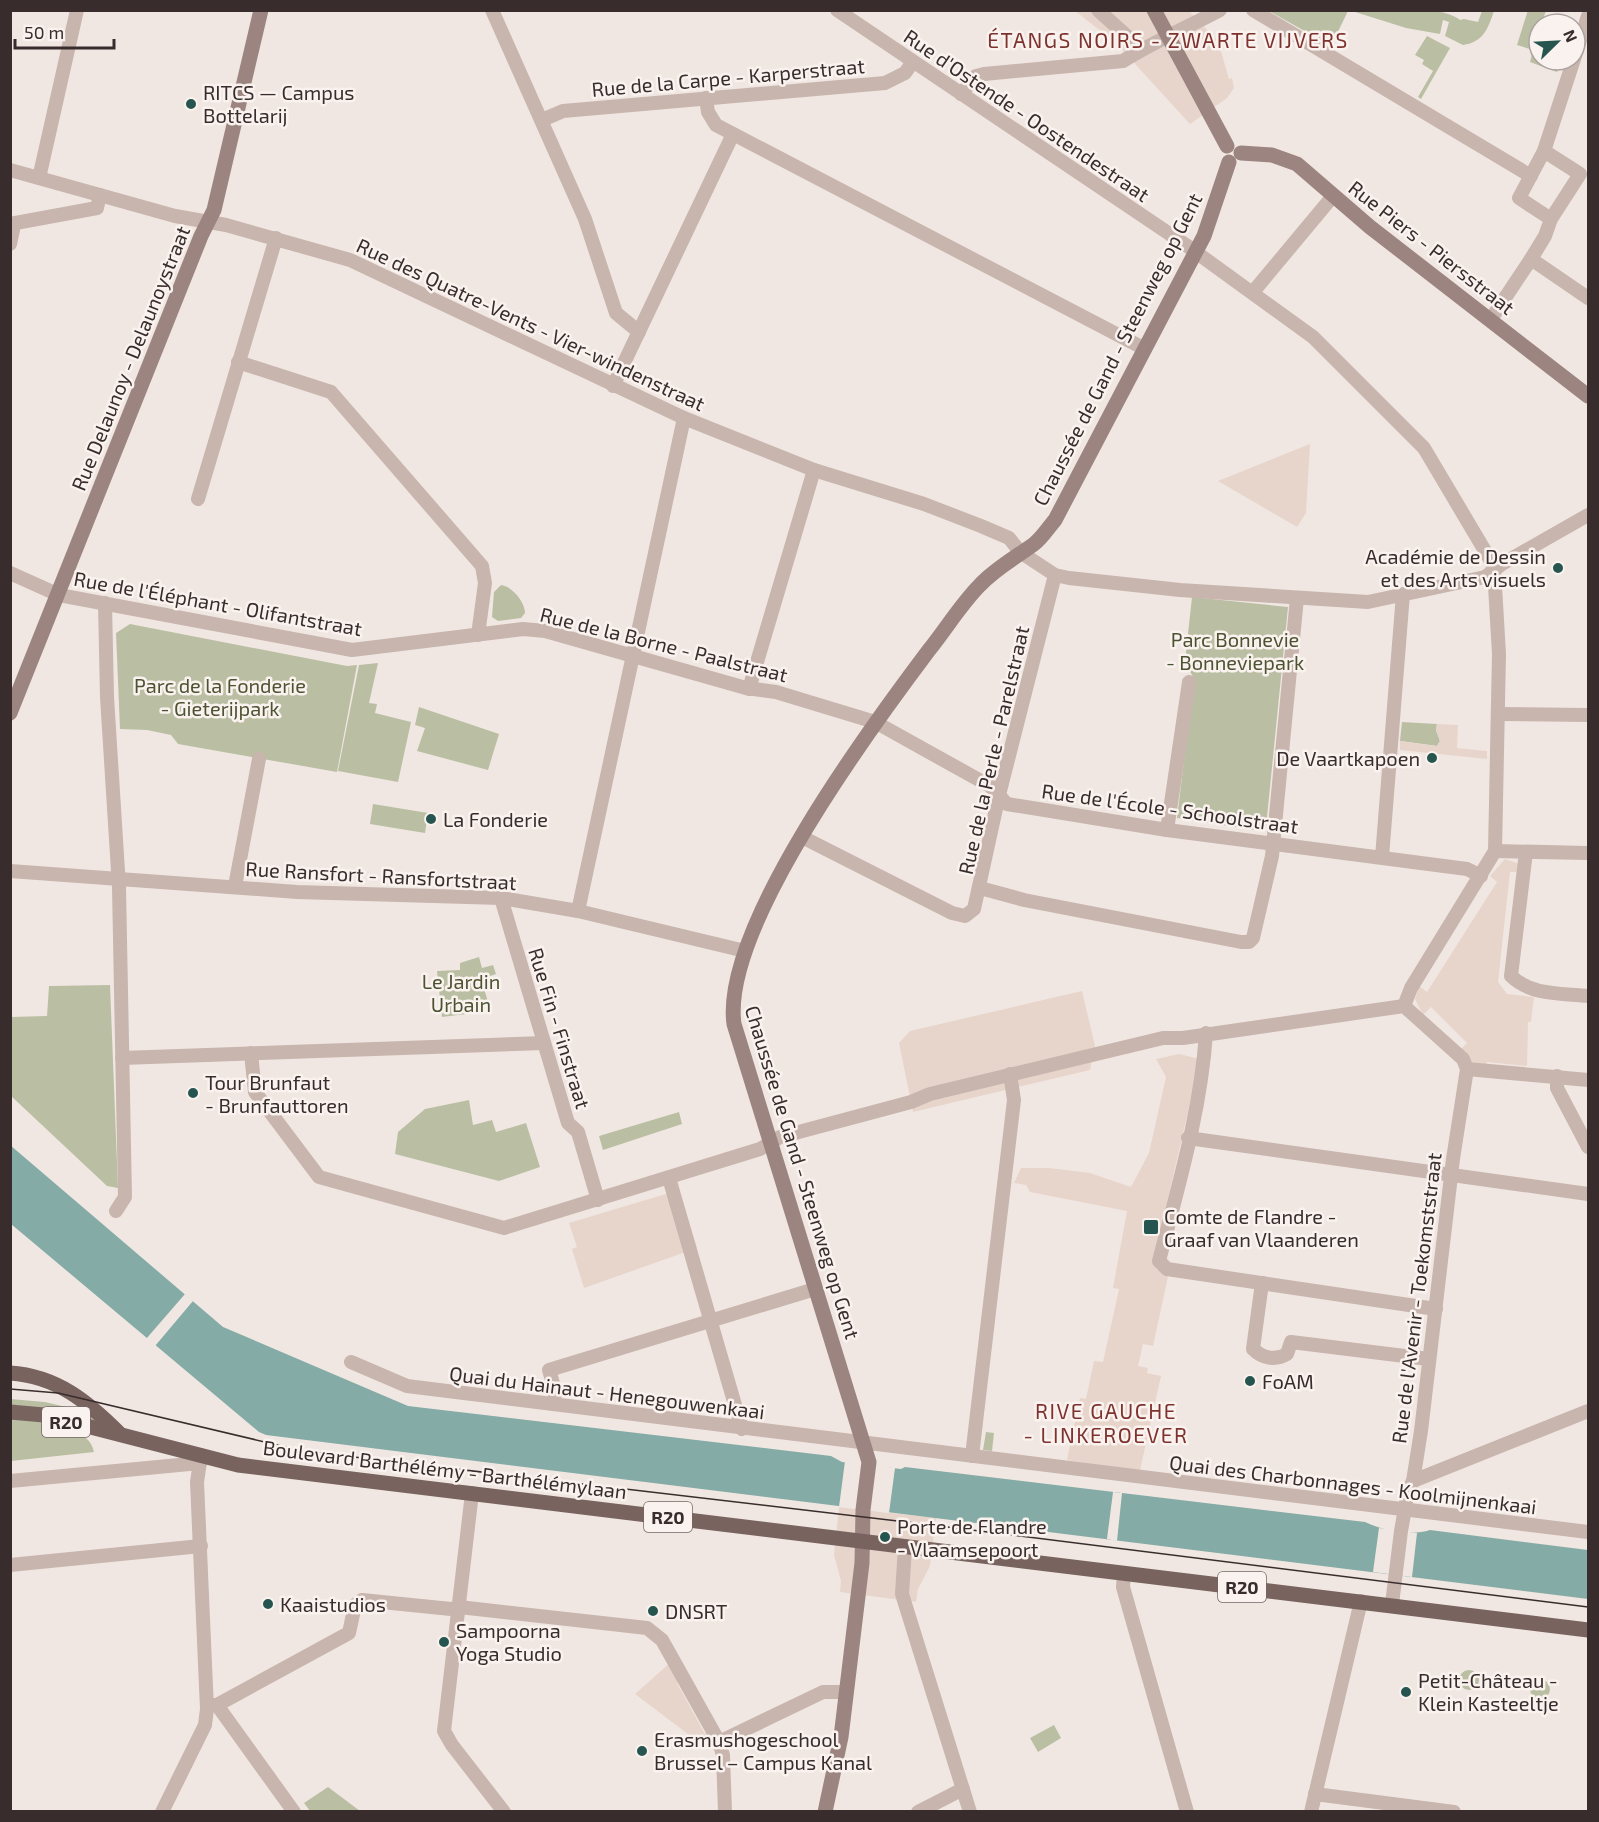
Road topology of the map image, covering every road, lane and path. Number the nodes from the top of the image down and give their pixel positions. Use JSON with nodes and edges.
{"nodes":[{"id":1,"x":77,"y":10,"type":"edge"},
{"id":2,"x":261,"y":10,"type":"edge"},
{"id":3,"x":492,"y":10,"type":"edge"},
{"id":4,"x":837,"y":10,"type":"edge"},
{"id":5,"x":1098,"y":10,"type":"edge"},
{"id":6,"x":1154,"y":10,"type":"edge"},
{"id":7,"x":1220,"y":10,"type":"edge"},
{"id":8,"x":1253,"y":10,"type":"edge"},
{"id":9,"x":1588,"y":16,"type":"edge"},
{"id":10,"x":1168,"y":38,"type":"junction"},
{"id":11,"x":1140,"y":48,"type":"junction"},
{"id":12,"x":912,"y":63,"type":"junction"},
{"id":13,"x":961,"y":94,"type":"junction"},
{"id":14,"x":706,"y":98,"type":"junction"},
{"id":15,"x":542,"y":120,"type":"junction"},
{"id":16,"x":733,"y":134,"type":"junction"},
{"id":17,"x":1544,"y":151,"type":"junction"},
{"id":18,"x":1235,"y":158,"type":"junction"},
{"id":19,"x":10,"y":170,"type":"edge"},
{"id":20,"x":1531,"y":176,"type":"junction"},
{"id":21,"x":39,"y":178,"type":"junction"},
{"id":22,"x":99,"y":195,"type":"junction"},
{"id":23,"x":1333,"y":196,"type":"junction"},
{"id":24,"x":1551,"y":219,"type":"junction"},
{"id":25,"x":208,"y":222,"type":"junction"},
{"id":26,"x":12,"y":224,"type":"edge"},
{"id":27,"x":276,"y":238,"type":"junction"},
{"id":28,"x":10,"y":244,"type":"edge"},
{"id":29,"x":1195,"y":253,"type":"junction"},
{"id":30,"x":1531,"y":259,"type":"junction"},
{"id":31,"x":1253,"y":292,"type":"junction"},
{"id":32,"x":1588,"y":298,"type":"edge"},
{"id":33,"x":1491,"y":319,"type":"junction"},
{"id":34,"x":639,"y":332,"type":"junction"},
{"id":35,"x":1145,"y":349,"type":"junction"},
{"id":36,"x":238,"y":362,"type":"junction"},
{"id":37,"x":613,"y":386,"type":"junction"},
{"id":38,"x":1588,"y":396,"type":"edge"},
{"id":39,"x":684,"y":418,"type":"junction"},
{"id":40,"x":814,"y":470,"type":"junction"},
{"id":41,"x":198,"y":499,"type":"dead end"},
{"id":42,"x":1588,"y":515,"type":"edge"},
{"id":43,"x":1020,"y":552,"type":"junction"},
{"id":44,"x":1494,"y":569,"type":"junction"},
{"id":45,"x":10,"y":573,"type":"edge"},
{"id":46,"x":1055,"y":575,"type":"junction"},
{"id":47,"x":1403,"y":594,"type":"junction"},
{"id":48,"x":59,"y":595,"type":"junction"},
{"id":49,"x":1297,"y":598,"type":"junction"},
{"id":50,"x":105,"y":603,"type":"junction"},
{"id":51,"x":478,"y":635,"type":"junction"},
{"id":52,"x":632,"y":655,"type":"junction"},
{"id":53,"x":1189,"y":682,"type":"dead end"},
{"id":54,"x":749,"y":689,"type":"junction"},
{"id":55,"x":10,"y":713,"type":"edge"},
{"id":56,"x":1498,"y":714,"type":"junction"},
{"id":57,"x":1588,"y":716,"type":"edge"},
{"id":58,"x":875,"y":722,"type":"junction"},
{"id":59,"x":259,"y":759,"type":"dead end"},
{"id":60,"x":999,"y":795,"type":"junction"},
{"id":61,"x":1167,"y":830,"type":"junction"},
{"id":62,"x":802,"y":837,"type":"junction"},
{"id":63,"x":1273,"y":843,"type":"junction"},
{"id":64,"x":1495,"y":851,"type":"junction"},
{"id":65,"x":1526,"y":852,"type":"junction"},
{"id":66,"x":1588,"y":853,"type":"edge"},
{"id":67,"x":1382,"y":857,"type":"junction"},
{"id":68,"x":10,"y":871,"type":"edge"},
{"id":69,"x":1481,"y":876,"type":"junction"},
{"id":70,"x":117,"y":879,"type":"junction"},
{"id":71,"x":235,"y":886,"type":"junction"},
{"id":72,"x":980,"y":888,"type":"junction"},
{"id":73,"x":501,"y":898,"type":"junction"},
{"id":74,"x":578,"y":911,"type":"junction"},
{"id":75,"x":744,"y":951,"type":"junction"},
{"id":76,"x":1588,"y":996,"type":"edge"},
{"id":77,"x":1404,"y":1006,"type":"junction"},
{"id":78,"x":1206,"y":1033,"type":"junction"},
{"id":79,"x":544,"y":1043,"type":"junction"},
{"id":80,"x":251,"y":1053,"type":"junction"},
{"id":81,"x":122,"y":1058,"type":"junction"},
{"id":82,"x":1467,"y":1069,"type":"junction"},
{"id":83,"x":1010,"y":1074,"type":"junction"},
{"id":84,"x":1557,"y":1076,"type":"junction"},
{"id":85,"x":1588,"y":1080,"type":"edge"},
{"id":86,"x":1188,"y":1138,"type":"junction"},
{"id":87,"x":769,"y":1144,"type":"junction"},
{"id":88,"x":1588,"y":1147,"type":"edge"},
{"id":89,"x":1451,"y":1174,"type":"junction"},
{"id":90,"x":669,"y":1178,"type":"junction"},
{"id":91,"x":1588,"y":1194,"type":"edge"},
{"id":92,"x":598,"y":1200,"type":"junction"},
{"id":93,"x":116,"y":1211,"type":"dead end"},
{"id":94,"x":1262,"y":1283,"type":"junction"},
{"id":95,"x":815,"y":1289,"type":"junction"},
{"id":96,"x":1436,"y":1309,"type":"junction"},
{"id":97,"x":710,"y":1322,"type":"junction"},
{"id":98,"x":1430,"y":1359,"type":"junction"},
{"id":99,"x":351,"y":1362,"type":"dead end"},
{"id":100,"x":10,"y":1372,"type":"edge"},
{"id":101,"x":554,"y":1404,"type":"junction"},
{"id":102,"x":1588,"y":1411,"type":"edge"},
{"id":103,"x":10,"y":1412,"type":"edge"},
{"id":104,"x":742,"y":1429,"type":"junction"},
{"id":105,"x":120,"y":1434,"type":"junction"},
{"id":106,"x":863,"y":1443,"type":"junction"},
{"id":107,"x":972,"y":1456,"type":"junction"},
{"id":108,"x":200,"y":1459,"type":"junction"},
{"id":109,"x":10,"y":1481,"type":"edge"},
{"id":110,"x":1413,"y":1481,"type":"junction"},
{"id":111,"x":472,"y":1493,"type":"junction"},
{"id":112,"x":1405,"y":1510,"type":"junction"},
{"id":113,"x":1588,"y":1532,"type":"edge"},
{"id":114,"x":863,"y":1541,"type":"junction"},
{"id":115,"x":201,"y":1546,"type":"junction"},
{"id":116,"x":905,"y":1547,"type":"junction"},
{"id":117,"x":10,"y":1565,"type":"edge"},
{"id":118,"x":1124,"y":1574,"type":"junction"},
{"id":119,"x":1361,"y":1601,"type":"junction"},
{"id":120,"x":1392,"y":1604,"type":"junction"},
{"id":121,"x":459,"y":1607,"type":"junction"},
{"id":122,"x":1588,"y":1630,"type":"edge"},
{"id":123,"x":846,"y":1692,"type":"junction"},
{"id":124,"x":212,"y":1705,"type":"junction"},
{"id":125,"x":719,"y":1742,"type":"junction"},
{"id":126,"x":963,"y":1789,"type":"junction"},
{"id":127,"x":1315,"y":1794,"type":"junction"},
{"id":128,"x":162,"y":1812,"type":"edge"},
{"id":129,"x":294,"y":1812,"type":"edge"},
{"id":130,"x":504,"y":1812,"type":"edge"},
{"id":131,"x":725,"y":1812,"type":"edge"},
{"id":132,"x":825,"y":1812,"type":"edge"},
{"id":133,"x":918,"y":1812,"type":"edge"},
{"id":134,"x":970,"y":1812,"type":"edge"},
{"id":135,"x":1186,"y":1812,"type":"edge"},
{"id":136,"x":1311,"y":1812,"type":"edge"},
{"id":137,"x":1454,"y":1812,"type":"edge"}],
"edges":[{"from":1,"to":21,"type":"street"},
{"from":2,"to":25,"type":"street","name":"Rue Delaunoy - Delaunoystraat"},
{"from":3,"to":15,"type":"street"},
{"from":4,"to":12,"type":"street","name":"Rue d'Ostende - Oostendestraat"},
{"from":5,"to":11,"type":"street"},
{"from":6,"to":10,"type":"street","name":"Chaussée de Gand - Steenweg op Gent"},
{"from":7,"to":10,"type":"street"},
{"from":8,"to":20,"type":"street"},
{"from":9,"to":17,"type":"street"},
{"from":10,"to":11,"type":"street"},
{"from":10,"to":18,"type":"street","name":"Chaussée de Gand - Steenweg op Gent"},
{"from":11,"to":13,"type":"street"},
{"from":12,"to":13,"type":"street","name":"Rue d'Ostende - Oostendestraat"},
{"from":12,"to":14,"type":"street","name":"Rue de la Carpe - Karperstraat"},
{"from":13,"to":29,"type":"street","name":"Rue d'Ostende - Oostendestraat"},
{"from":14,"to":15,"type":"street","name":"Rue de la Carpe - Karperstraat"},
{"from":14,"to":16,"type":"street"},
{"from":15,"to":34,"type":"street"},
{"from":16,"to":34,"type":"street"},
{"from":16,"to":35,"type":"street"},
{"from":17,"to":20,"type":"street"},
{"from":17,"to":24,"type":"street"},
{"from":18,"to":23,"type":"street","name":"Rue Piers - Piersstraat"},
{"from":18,"to":29,"type":"street","name":"Chaussée de Gand - Steenweg op Gent"},
{"from":19,"to":21,"type":"street","name":"Rue des Quatre-Vents - Vier-windenstraat"},
{"from":20,"to":24,"type":"street"},
{"from":21,"to":22,"type":"street","name":"Rue des Quatre-Vents - Vier-windenstraat"},
{"from":22,"to":25,"type":"street","name":"Rue des Quatre-Vents - Vier-windenstraat"},
{"from":22,"to":26,"type":"street"},
{"from":23,"to":31,"type":"street"},
{"from":23,"to":33,"type":"street","name":"Rue Piers - Piersstraat"},
{"from":24,"to":30,"type":"street"},
{"from":25,"to":27,"type":"street","name":"Rue des Quatre-Vents - Vier-windenstraat"},
{"from":25,"to":48,"type":"street","name":"Rue Delaunoy - Delaunoystraat"},
{"from":26,"to":28,"type":"street"},
{"from":27,"to":36,"type":"street"},
{"from":27,"to":37,"type":"street","name":"Rue des Quatre-Vents - Vier-windenstraat"},
{"from":29,"to":31,"type":"street","name":"Rue d'Ostende - Oostendestraat"},
{"from":29,"to":35,"type":"street","name":"Chaussée de Gand - Steenweg op Gent"},
{"from":30,"to":32,"type":"street"},
{"from":30,"to":33,"type":"street"},
{"from":31,"to":44,"type":"street","name":"Rue d'Ostende - Oostendestraat"},
{"from":33,"to":38,"type":"street","name":"Rue Piers - Piersstraat"},
{"from":34,"to":37,"type":"street"},
{"from":35,"to":43,"type":"street","name":"Chaussée de Gand - Steenweg op Gent"},
{"from":36,"to":41,"type":"street"},
{"from":36,"to":51,"type":"street"},
{"from":37,"to":39,"type":"street","name":"Rue des Quatre-Vents - Vier-windenstraat"},
{"from":39,"to":40,"type":"street","name":"Rue des Quatre-Vents - Vier-windenstraat"},
{"from":39,"to":52,"type":"street"},
{"from":40,"to":43,"type":"street","name":"Rue des Quatre-Vents - Vier-windenstraat"},
{"from":40,"to":54,"type":"street"},
{"from":42,"to":44,"type":"street"},
{"from":43,"to":46,"type":"street","name":"Rue des Quatre-Vents - Vier-windenstraat"},
{"from":43,"to":58,"type":"street","name":"Chaussée de Gand - Steenweg op Gent"},
{"from":44,"to":47,"type":"street"},
{"from":44,"to":56,"type":"street"},
{"from":45,"to":48,"type":"street","name":"Rue de l'Éléphant - Olifantstraat"},
{"from":46,"to":49,"type":"street"},
{"from":46,"to":60,"type":"street","name":"Rue de la Perle - Parelstraat"},
{"from":47,"to":49,"type":"street"},
{"from":47,"to":67,"type":"street"},
{"from":48,"to":50,"type":"street","name":"Rue de l'Éléphant - Olifantstraat"},
{"from":48,"to":55,"type":"street","name":"Rue Delaunoy - Delaunoystraat"},
{"from":49,"to":63,"type":"street"},
{"from":50,"to":51,"type":"street","name":"Rue de l'Éléphant - Olifantstraat"},
{"from":50,"to":70,"type":"street"},
{"from":51,"to":52,"type":"street","name":"Rue de la Borne - Paalstraat"},
{"from":52,"to":54,"type":"street","name":"Rue de la Borne - Paalstraat"},
{"from":52,"to":74,"type":"street"},
{"from":53,"to":61,"type":"street"},
{"from":54,"to":58,"type":"street","name":"Rue de la Borne - Paalstraat"},
{"from":56,"to":57,"type":"street"},
{"from":56,"to":64,"type":"street"},
{"from":58,"to":60,"type":"street","name":"Rue de l'École - Schoolstraat"},
{"from":58,"to":62,"type":"street","name":"Chaussée de Gand - Steenweg op Gent"},
{"from":59,"to":71,"type":"street"},
{"from":60,"to":61,"type":"street","name":"Rue de l'École - Schoolstraat"},
{"from":60,"to":72,"type":"street","name":"Rue de la Perle - Parelstraat"},
{"from":61,"to":63,"type":"street","name":"Rue de l'École - Schoolstraat"},
{"from":62,"to":72,"type":"street","name":"Rue de la Perle - Parelstraat"},
{"from":62,"to":75,"type":"street","name":"Chaussée de Gand - Steenweg op Gent"},
{"from":63,"to":67,"type":"street","name":"Rue de l'École - Schoolstraat"},
{"from":63,"to":72,"type":"street"},
{"from":64,"to":65,"type":"street"},
{"from":64,"to":69,"type":"street"},
{"from":65,"to":66,"type":"street"},
{"from":65,"to":76,"type":"street"},
{"from":67,"to":69,"type":"street","name":"Rue de l'École - Schoolstraat"},
{"from":68,"to":70,"type":"street","name":"Rue Ransfort - Ransfortstraat"},
{"from":69,"to":77,"type":"street"},
{"from":70,"to":71,"type":"street","name":"Rue Ransfort - Ransfortstraat"},
{"from":70,"to":81,"type":"street"},
{"from":71,"to":73,"type":"street","name":"Rue Ransfort - Ransfortstraat"},
{"from":73,"to":74,"type":"street","name":"Rue Ransfort - Ransfortstraat"},
{"from":73,"to":79,"type":"street","name":"Rue Fin - Finstraat"},
{"from":74,"to":75,"type":"street","name":"Rue Ransfort - Ransfortstraat"},
{"from":75,"to":87,"type":"street","name":"Chaussée de Gand - Steenweg op Gent"},
{"from":77,"to":78,"type":"street"},
{"from":77,"to":82,"type":"street"},
{"from":78,"to":83,"type":"street"},
{"from":78,"to":86,"type":"street"},
{"from":79,"to":80,"type":"street"},
{"from":79,"to":92,"type":"street","name":"Rue Fin - Finstraat"},
{"from":80,"to":81,"type":"street"},
{"from":80,"to":92,"type":"street"},
{"from":81,"to":93,"type":"street"},
{"from":82,"to":84,"type":"street"},
{"from":82,"to":89,"type":"street","name":"Rue de l'Avenir - Toekomststraat"},
{"from":83,"to":87,"type":"street"},
{"from":83,"to":107,"type":"street"},
{"from":84,"to":85,"type":"street"},
{"from":84,"to":88,"type":"street"},
{"from":86,"to":89,"type":"street"},
{"from":86,"to":94,"type":"street"},
{"from":87,"to":90,"type":"street"},
{"from":87,"to":95,"type":"street","name":"Chaussée de Gand - Steenweg op Gent"},
{"from":89,"to":91,"type":"street"},
{"from":89,"to":96,"type":"street","name":"Rue de l'Avenir - Toekomststraat"},
{"from":90,"to":92,"type":"street"},
{"from":90,"to":97,"type":"street"},
{"from":94,"to":96,"type":"street"},
{"from":94,"to":98,"type":"street"},
{"from":95,"to":97,"type":"street"},
{"from":95,"to":106,"type":"street","name":"Chaussée de Gand - Steenweg op Gent"},
{"from":96,"to":98,"type":"street","name":"Rue de l'Avenir - Toekomststraat"},
{"from":97,"to":101,"type":"street"},
{"from":97,"to":104,"type":"street"},
{"from":98,"to":110,"type":"street","name":"Rue de l'Avenir - Toekomststraat"},
{"from":99,"to":101,"type":"street","name":"Quai du Hainaut - Henegouwenkaai"},
{"from":100,"to":105,"type":"main road","number":"R20"},
{"from":101,"to":104,"type":"street","name":"Quai du Hainaut - Henegouwenkaai"},
{"from":102,"to":110,"type":"street"},
{"from":103,"to":105,"type":"main road","number":"R20"},
{"from":104,"to":106,"type":"street","name":"Quai du Hainaut - Henegouwenkaai"},
{"from":105,"to":108,"type":"main road","number":"R20"},
{"from":106,"to":107,"type":"street","name":"Quai des Charbonnages - Koolmijnenkaai"},
{"from":106,"to":114,"type":"street","name":"Chaussée de Gand - Steenweg op Gent"},
{"from":107,"to":112,"type":"street","name":"Quai des Charbonnages - Koolmijnenkaai"},
{"from":108,"to":109,"type":"street","name":"Boulevard Barthélémy - Barthélémylaan"},
{"from":108,"to":111,"type":"main road","name":"Boulevard Barthélémy - Barthélémylaan","number":"R20"},
{"from":108,"to":115,"type":"street"},
{"from":110,"to":112,"type":"street","name":"Rue de l'Avenir - Toekomststraat"},
{"from":111,"to":114,"type":"main road","name":"Boulevard Barthélémy - Barthélémylaan","number":"R20"},
{"from":111,"to":121,"type":"street"},
{"from":112,"to":113,"type":"street","name":"Quai des Charbonnages - Koolmijnenkaai"},
{"from":112,"to":120,"type":"street","name":"Rue de l'Avenir - Toekomststraat"},
{"from":114,"to":116,"type":"main road","number":"R20"},
{"from":114,"to":123,"type":"street"},
{"from":115,"to":117,"type":"street"},
{"from":115,"to":124,"type":"street"},
{"from":116,"to":118,"type":"main road","number":"R20"},
{"from":116,"to":126,"type":"street"},
{"from":118,"to":119,"type":"main road","number":"R20"},
{"from":118,"to":135,"type":"street"},
{"from":119,"to":120,"type":"main road","number":"R20"},
{"from":119,"to":127,"type":"street"},
{"from":120,"to":122,"type":"main road","number":"R20"},
{"from":121,"to":124,"type":"street"},
{"from":121,"to":125,"type":"street"},
{"from":121,"to":130,"type":"street"},
{"from":123,"to":125,"type":"street"},
{"from":123,"to":132,"type":"street"},
{"from":124,"to":128,"type":"street"},
{"from":124,"to":129,"type":"street"},
{"from":125,"to":131,"type":"street"},
{"from":126,"to":133,"type":"street"},
{"from":126,"to":134,"type":"street"},
{"from":127,"to":136,"type":"street"},
{"from":127,"to":137,"type":"street"}]}
